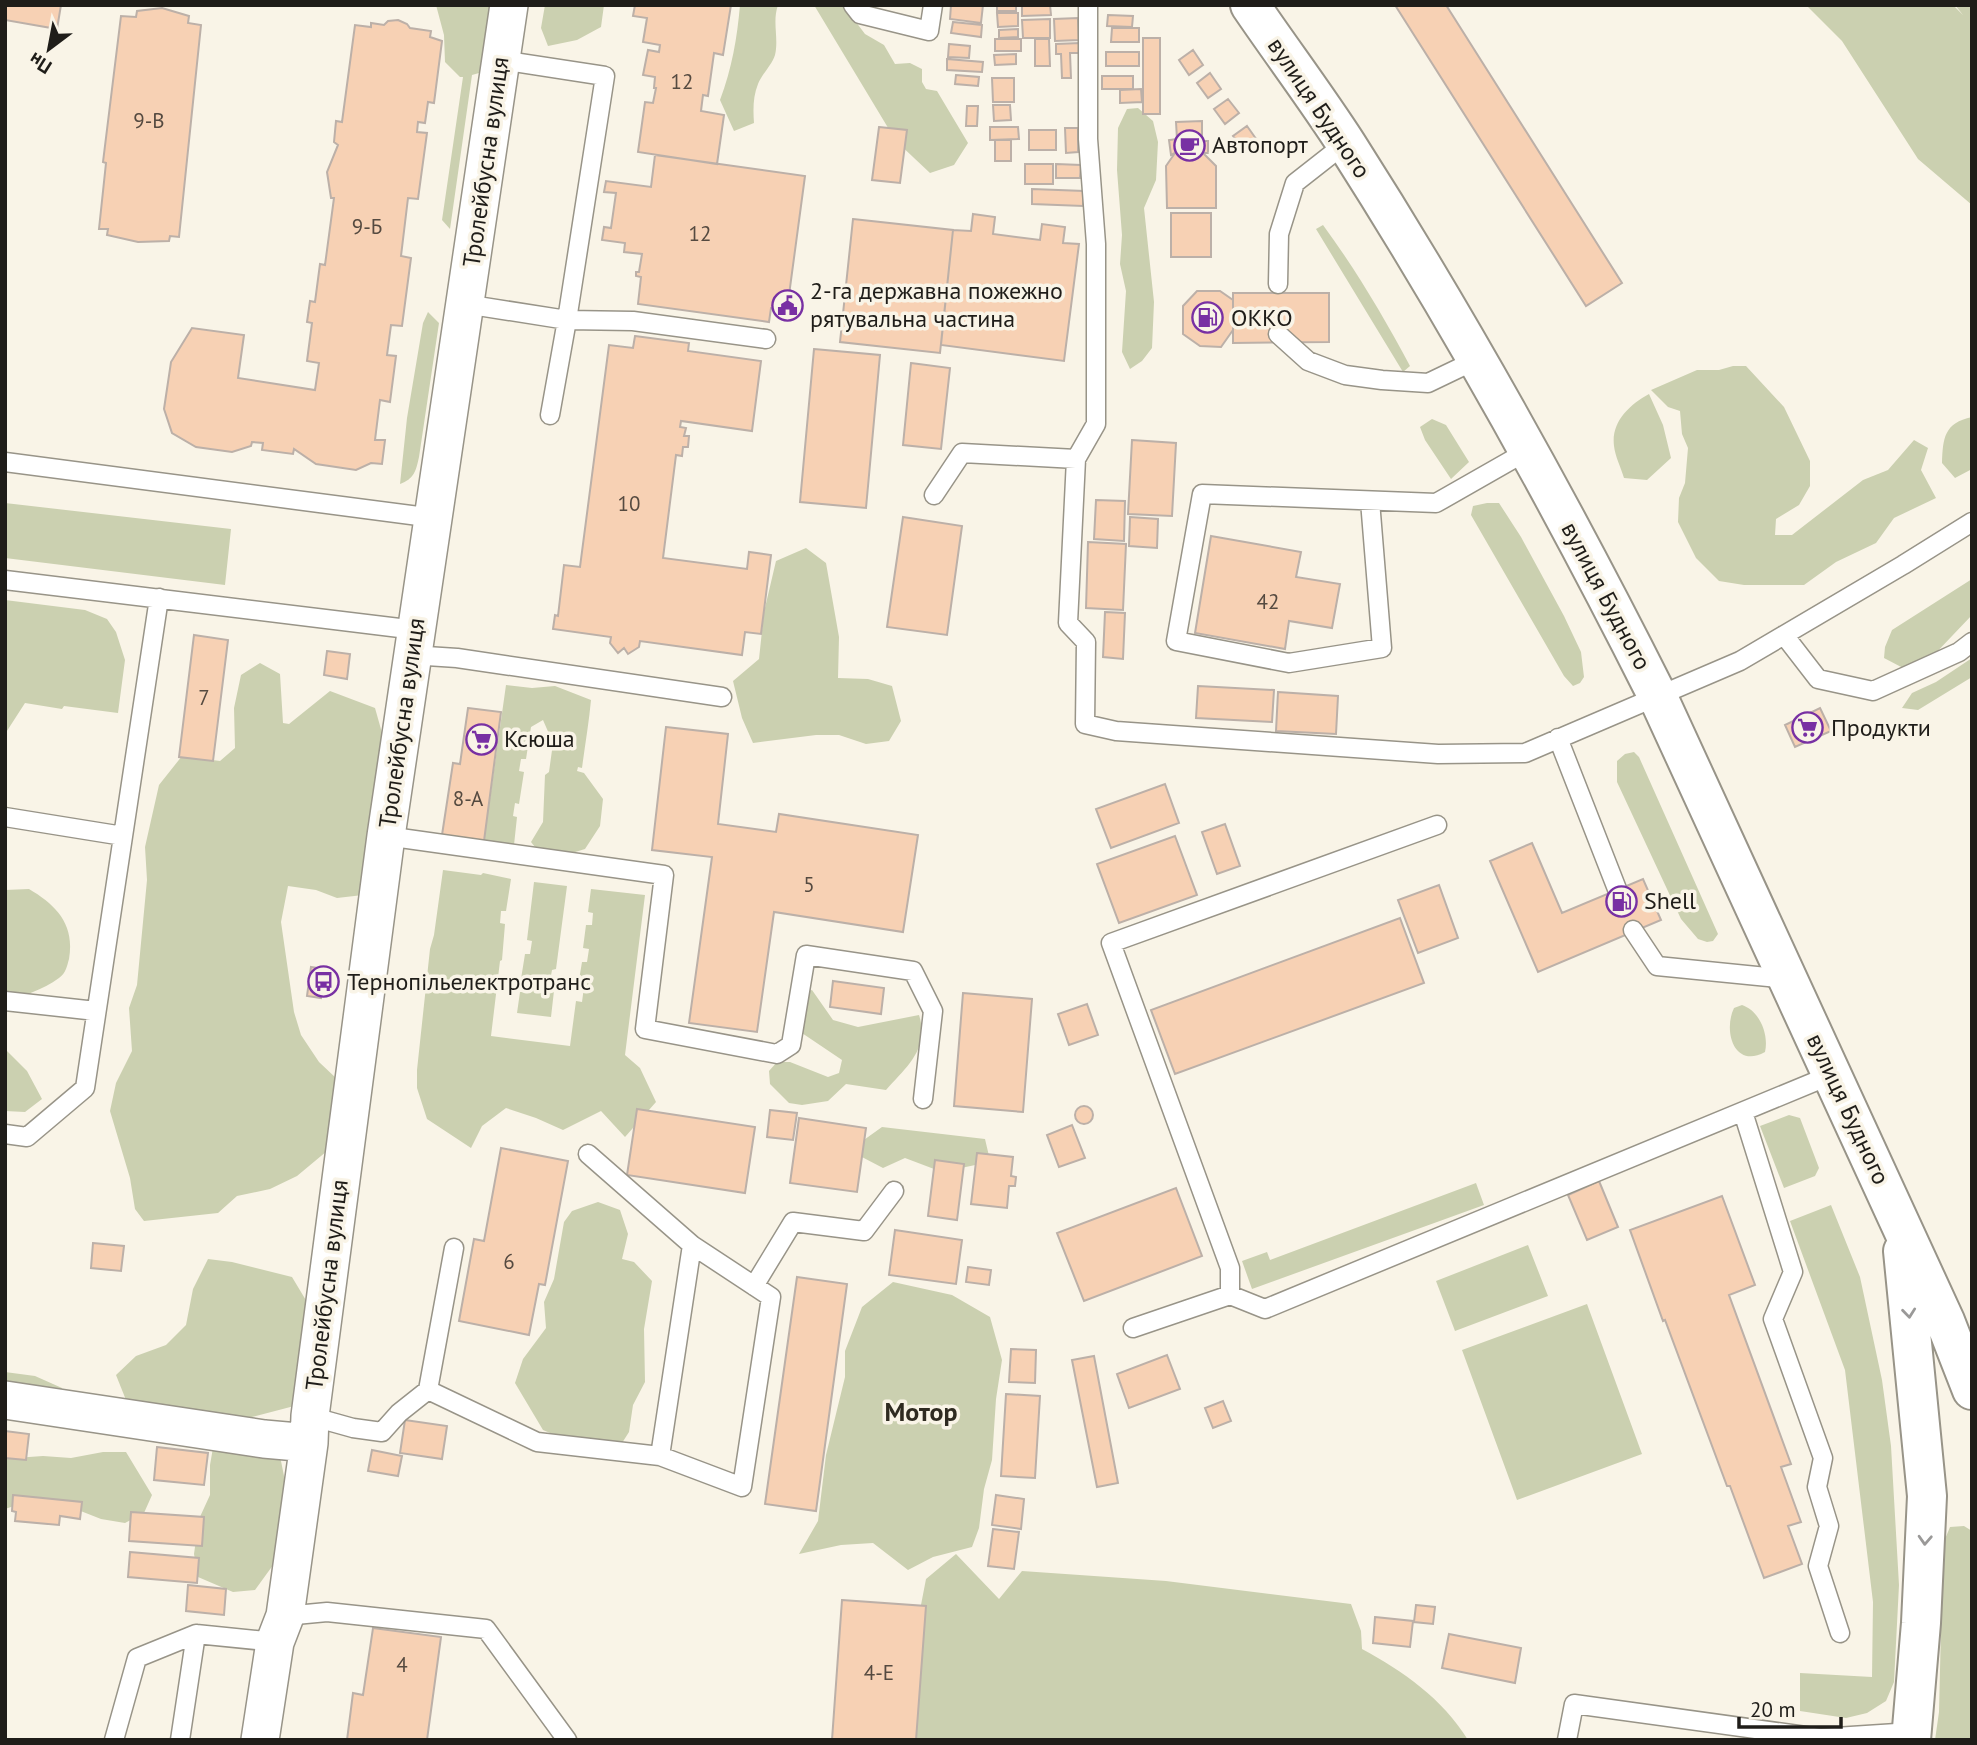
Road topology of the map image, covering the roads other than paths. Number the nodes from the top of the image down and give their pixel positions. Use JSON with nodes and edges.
{"nodes":[{"id":1,"x":509,"y":5,"type":"edge"},
{"id":2,"x":853,"y":5,"type":"edge"},
{"id":3,"x":933,"y":5,"type":"edge"},
{"id":4,"x":1088,"y":5,"type":"edge"},
{"id":5,"x":1250,"y":5,"type":"edge"},
{"id":6,"x":501,"y":60,"type":"junction"},
{"id":7,"x":1346,"y":143,"type":"junction"},
{"id":8,"x":1278,"y":284,"type":"dead end"},
{"id":9,"x":465,"y":304,"type":"junction"},
{"id":10,"x":567,"y":320,"type":"junction"},
{"id":11,"x":1278,"y":334,"type":"dead end"},
{"id":12,"x":766,"y":340,"type":"dead end"},
{"id":13,"x":1478,"y":359,"type":"junction"},
{"id":14,"x":550,"y":415,"type":"dead end"},
{"id":15,"x":1529,"y":450,"type":"junction"},
{"id":16,"x":1076,"y":459,"type":"junction"},
{"id":17,"x":5,"y":462,"type":"edge"},
{"id":18,"x":933,"y":495,"type":"dead end"},
{"id":19,"x":1370,"y":501,"type":"junction"},
{"id":20,"x":434,"y":518,"type":"junction"},
{"id":21,"x":1972,"y":522,"type":"edge"},
{"id":22,"x":5,"y":580,"type":"edge"},
{"id":23,"x":159,"y":598,"type":"junction"},
{"id":24,"x":1784,"y":635,"type":"junction"},
{"id":25,"x":1972,"y":642,"type":"edge"},
{"id":26,"x":414,"y":643,"type":"junction"},
{"id":27,"x":1657,"y":695,"type":"junction"},
{"id":28,"x":722,"y":697,"type":"dead end"},
{"id":29,"x":1558,"y":738,"type":"junction"},
{"id":30,"x":5,"y":817,"type":"edge"},
{"id":31,"x":1437,"y":825,"type":"dead end"},
{"id":32,"x":386,"y":835,"type":"junction"},
{"id":33,"x":123,"y":836,"type":"junction"},
{"id":34,"x":1617,"y":889,"type":"dead end"},
{"id":35,"x":1633,"y":930,"type":"dead end"},
{"id":36,"x":1788,"y":979,"type":"junction"},
{"id":37,"x":5,"y":1000,"type":"edge"},
{"id":38,"x":96,"y":1012,"type":"junction"},
{"id":39,"x":1831,"y":1075,"type":"junction"},
{"id":40,"x":923,"y":1099,"type":"dead end"},
{"id":41,"x":1743,"y":1112,"type":"junction"},
{"id":42,"x":5,"y":1135,"type":"edge"},
{"id":43,"x":588,"y":1154,"type":"dead end"},
{"id":44,"x":894,"y":1191,"type":"dead end"},
{"id":45,"x":1900,"y":1221,"type":"junction"},
{"id":46,"x":692,"y":1245,"type":"junction"},
{"id":47,"x":454,"y":1248,"type":"dead end"},
{"id":48,"x":754,"y":1286,"type":"junction"},
{"id":49,"x":1230,"y":1295,"type":"junction"},
{"id":50,"x":1945,"y":1321,"type":"junction"},
{"id":51,"x":1133,"y":1328,"type":"dead end"},
{"id":52,"x":1972,"y":1361,"type":"edge"},
{"id":53,"x":428,"y":1390,"type":"junction"},
{"id":54,"x":1972,"y":1390,"type":"edge"},
{"id":55,"x":5,"y":1400,"type":"edge"},
{"id":56,"x":310,"y":1429,"type":"junction"},
{"id":57,"x":660,"y":1456,"type":"junction"},
{"id":58,"x":280,"y":1629,"type":"junction"},
{"id":59,"x":1840,"y":1633,"type":"dead end"},
{"id":60,"x":196,"y":1634,"type":"junction"},
{"id":61,"x":1912,"y":1736,"type":"edge"},
{"id":62,"x":1819,"y":1739,"type":"edge"},
{"id":63,"x":114,"y":1740,"type":"edge"},
{"id":64,"x":180,"y":1740,"type":"edge"},
{"id":65,"x":260,"y":1740,"type":"edge"},
{"id":66,"x":567,"y":1740,"type":"edge"},
{"id":67,"x":1567,"y":1740,"type":"edge"}],
"edges":[{"from":1,"to":6,"type":"street","name":"Тролейбусна вулиця"},
{"from":2,"to":3,"type":"lane"},
{"from":4,"to":16,"type":"lane"},
{"from":5,"to":7,"type":"highway","name":"вулиця Будного"},
{"from":6,"to":9,"type":"street","name":"Тролейбусна вулиця"},
{"from":6,"to":10,"type":"lane"},
{"from":7,"to":8,"type":"lane"},
{"from":7,"to":13,"type":"highway","name":"вулиця Будного"},
{"from":9,"to":10,"type":"lane"},
{"from":9,"to":20,"type":"street","name":"Тролейбусна вулиця"},
{"from":10,"to":12,"type":"lane"},
{"from":10,"to":14,"type":"lane"},
{"from":11,"to":13,"type":"lane"},
{"from":13,"to":15,"type":"highway","name":"вулиця Будного"},
{"from":15,"to":19,"type":"lane"},
{"from":15,"to":27,"type":"highway","name":"вулиця Будного"},
{"from":16,"to":18,"type":"lane"},
{"from":16,"to":29,"type":"lane"},
{"from":17,"to":20,"type":"lane"},
{"from":19,"to":19,"type":"lane"},
{"from":20,"to":26,"type":"street","name":"Тролейбусна вулиця"},
{"from":21,"to":24,"type":"lane"},
{"from":22,"to":23,"type":"lane"},
{"from":23,"to":26,"type":"lane"},
{"from":23,"to":33,"type":"lane"},
{"from":24,"to":25,"type":"lane"},
{"from":24,"to":27,"type":"lane"},
{"from":26,"to":28,"type":"lane"},
{"from":26,"to":32,"type":"street","name":"Тролейбусна вулиця"},
{"from":27,"to":29,"type":"lane"},
{"from":27,"to":36,"type":"highway","name":"вулиця Будного"},
{"from":29,"to":34,"type":"lane"},
{"from":30,"to":33,"type":"lane"},
{"from":31,"to":49,"type":"lane"},
{"from":32,"to":40,"type":"lane"},
{"from":32,"to":56,"type":"street","name":"Тролейбусна вулиця"},
{"from":33,"to":38,"type":"lane"},
{"from":35,"to":36,"type":"lane"},
{"from":36,"to":39,"type":"highway","name":"вулиця Будного"},
{"from":37,"to":38,"type":"lane"},
{"from":38,"to":42,"type":"lane"},
{"from":39,"to":41,"type":"lane"},
{"from":39,"to":45,"type":"highway","name":"вулиця Будного"},
{"from":41,"to":49,"type":"lane"},
{"from":41,"to":59,"type":"lane"},
{"from":43,"to":46,"type":"lane"},
{"from":44,"to":48,"type":"lane"},
{"from":45,"to":50,"type":"highway","name":"вулиця Будного"},
{"from":45,"to":61,"type":"highway","one_way":true},
{"from":46,"to":48,"type":"lane"},
{"from":46,"to":57,"type":"lane"},
{"from":47,"to":53,"type":"lane"},
{"from":48,"to":57,"type":"lane"},
{"from":49,"to":51,"type":"lane"},
{"from":50,"to":52,"type":"highway"},
{"from":50,"to":54,"type":"highway"},
{"from":53,"to":56,"type":"lane"},
{"from":53,"to":57,"type":"lane"},
{"from":55,"to":56,"type":"street"},
{"from":56,"to":58,"type":"street","name":"Тролейбусна вулиця"},
{"from":58,"to":60,"type":"lane"},
{"from":58,"to":65,"type":"street","name":"Тролейбусна вулиця"},
{"from":58,"to":66,"type":"lane"},
{"from":60,"to":63,"type":"lane"},
{"from":60,"to":64,"type":"lane"},
{"from":61,"to":62,"type":"lane"},
{"from":62,"to":67,"type":"lane"}]}
